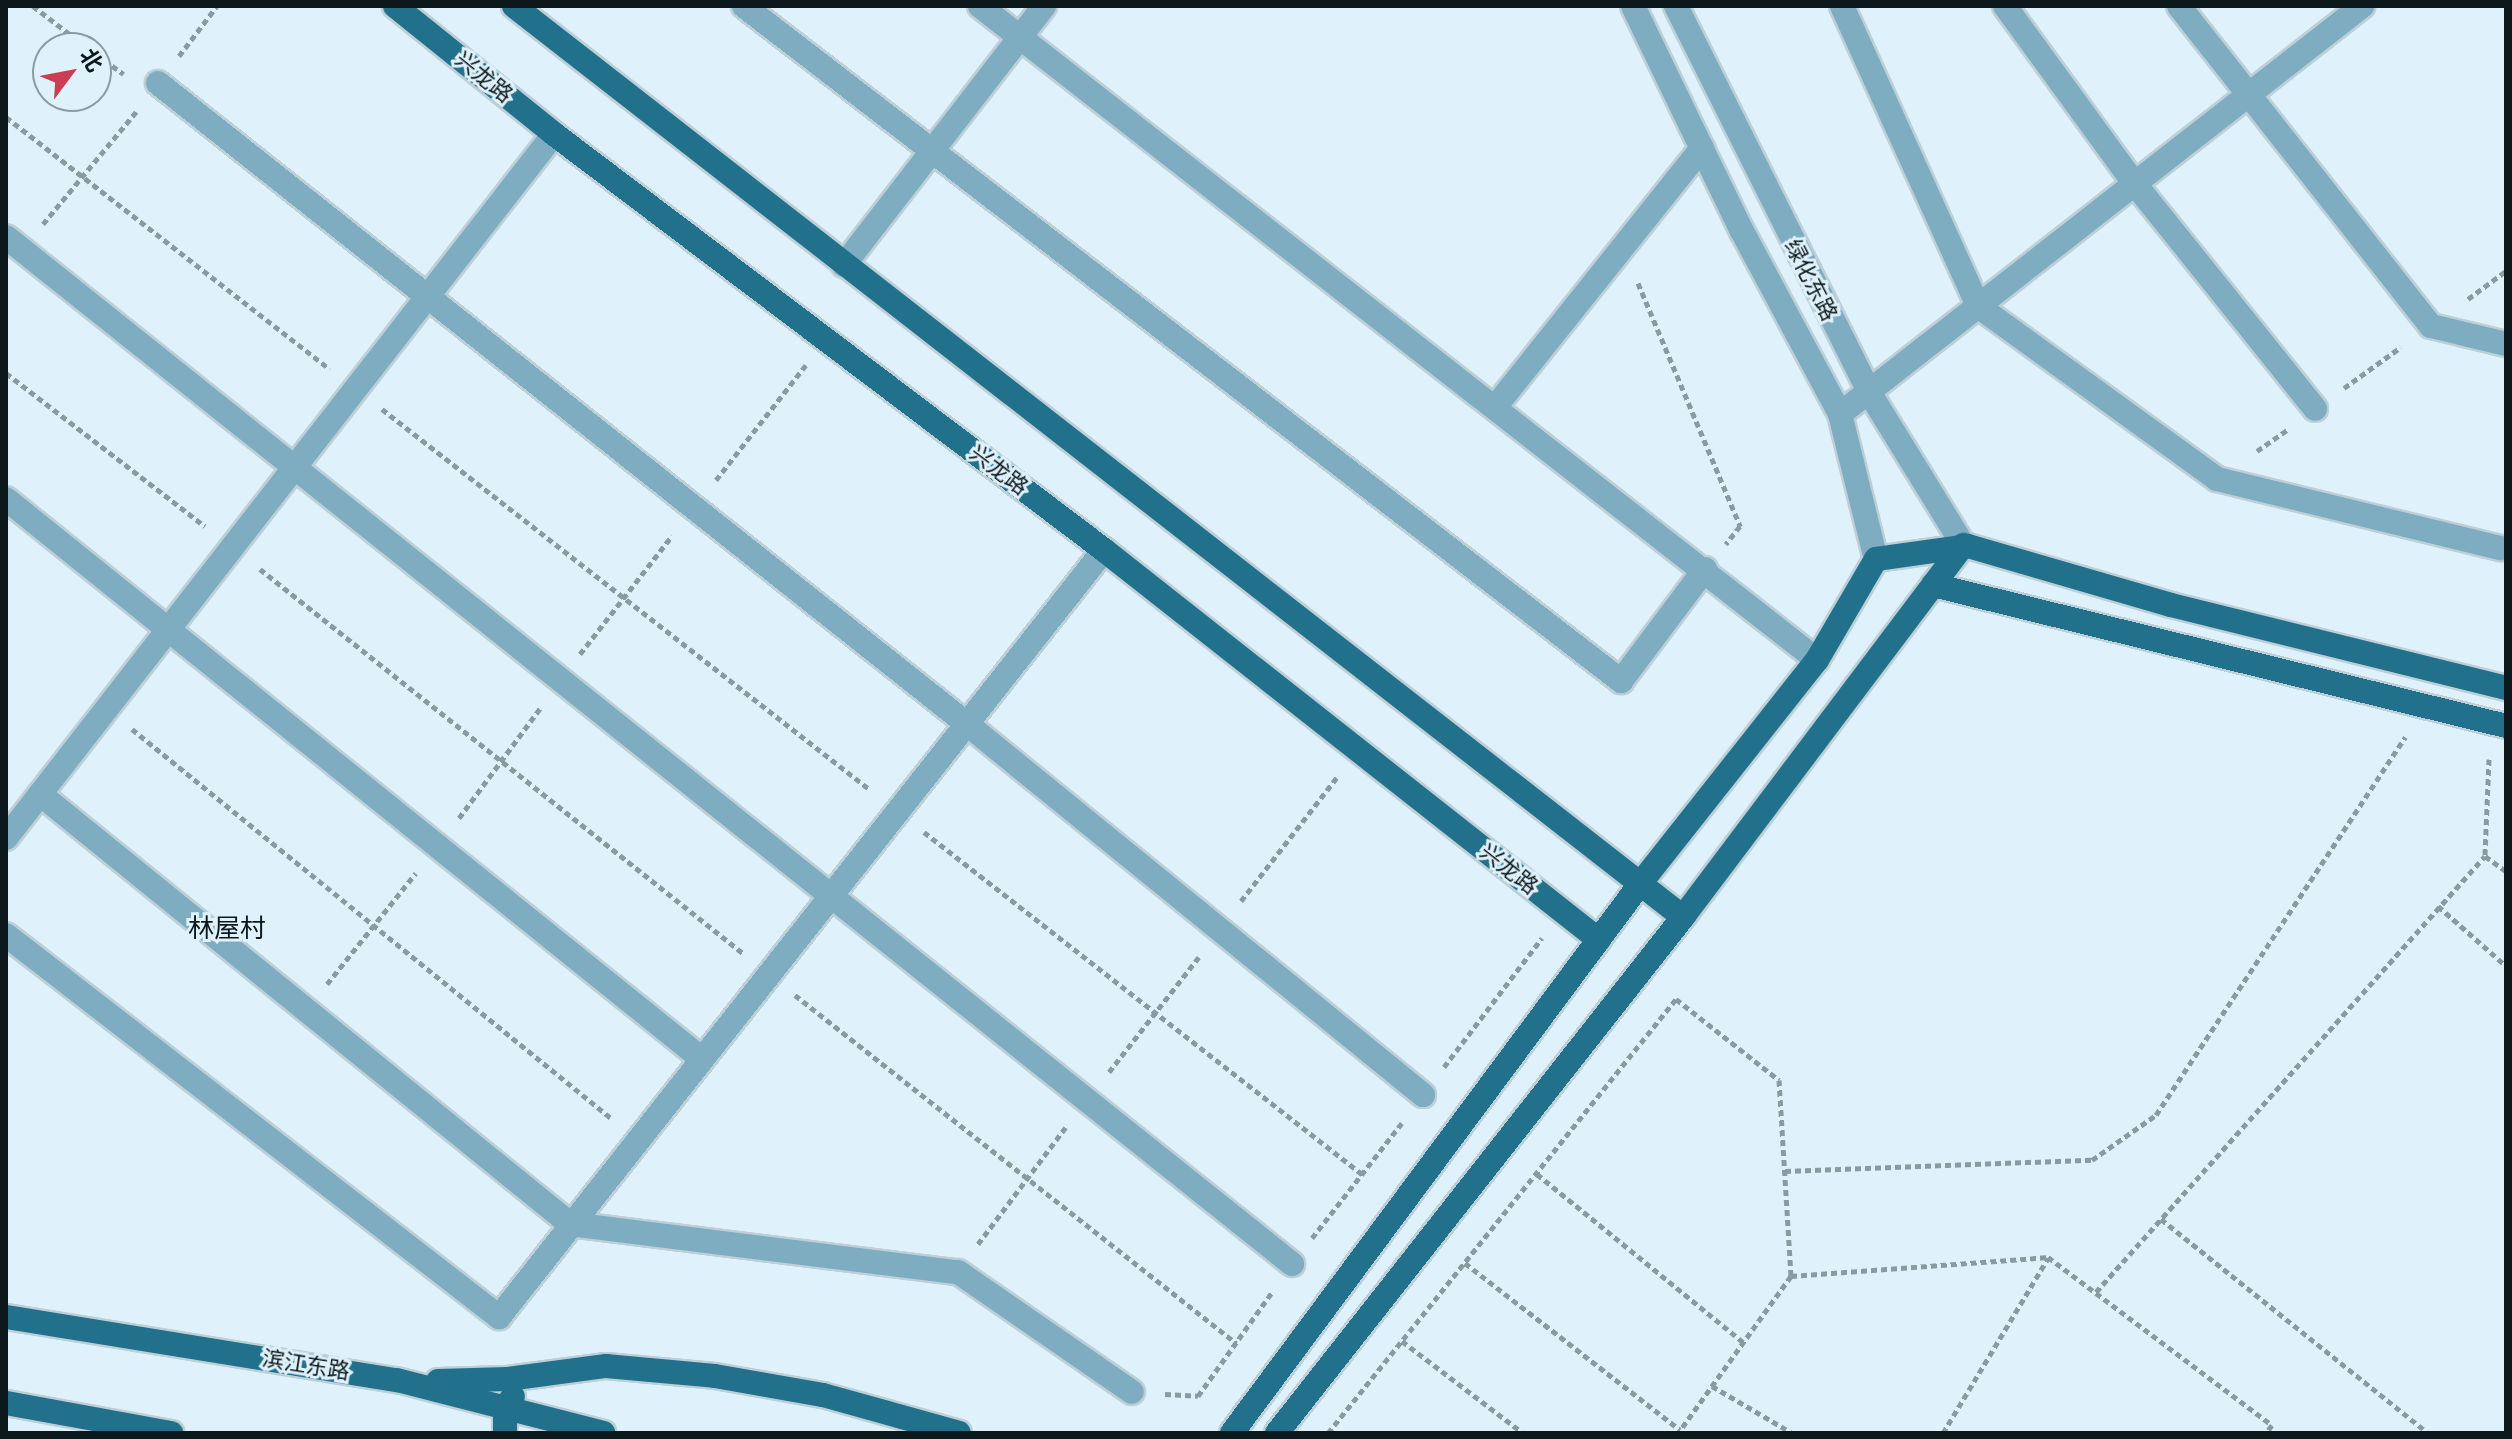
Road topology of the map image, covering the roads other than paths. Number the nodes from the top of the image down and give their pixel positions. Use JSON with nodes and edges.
{"nodes":[{"id":1,"x":395,"y":6,"type":"edge"},
{"id":2,"x":514,"y":6,"type":"edge"},
{"id":3,"x":744,"y":6,"type":"edge"},
{"id":4,"x":980,"y":6,"type":"edge"},
{"id":5,"x":1044,"y":6,"type":"edge"},
{"id":6,"x":1633,"y":6,"type":"edge"},
{"id":7,"x":1676,"y":6,"type":"edge"},
{"id":8,"x":1842,"y":6,"type":"edge"},
{"id":9,"x":2005,"y":6,"type":"edge"},
{"id":10,"x":2179,"y":6,"type":"edge"},
{"id":11,"x":2362,"y":6,"type":"edge"},
{"id":12,"x":1020,"y":37,"type":"junction"},
{"id":13,"x":158,"y":83,"type":"road end"},
{"id":14,"x":2247,"y":96,"type":"junction"},
{"id":15,"x":554,"y":134,"type":"junction"},
{"id":16,"x":1702,"y":148,"type":"junction"},
{"id":17,"x":930,"y":153,"type":"junction"},
{"id":18,"x":2135,"y":184,"type":"junction"},
{"id":19,"x":14,"y":243,"type":"edge"},
{"id":20,"x":844,"y":265,"type":"junction"},
{"id":21,"x":427,"y":299,"type":"junction"},
{"id":22,"x":1978,"y":306,"type":"junction"},
{"id":23,"x":2506,"y":344,"type":"edge"},
{"id":24,"x":1869,"y":392,"type":"junction"},
{"id":25,"x":1496,"y":406,"type":"junction"},
{"id":26,"x":2315,"y":409,"type":"road end"},
{"id":27,"x":1840,"y":414,"type":"junction"},
{"id":28,"x":295,"y":468,"type":"junction"},
{"id":29,"x":6,"y":499,"type":"edge"},
{"id":30,"x":1963,"y":545,"type":"junction"},
{"id":31,"x":2501,"y":548,"type":"dead end"},
{"id":32,"x":1104,"y":550,"type":"junction"},
{"id":33,"x":1876,"y":559,"type":"junction"},
{"id":34,"x":1705,"y":569,"type":"junction"},
{"id":35,"x":1933,"y":585,"type":"junction"},
{"id":36,"x":168,"y":631,"type":"junction"},
{"id":37,"x":1817,"y":660,"type":"junction"},
{"id":38,"x":2506,"y":688,"type":"edge"},
{"id":39,"x":967,"y":724,"type":"junction"},
{"id":40,"x":2498,"y":724,"type":"edge"},
{"id":41,"x":40,"y":794,"type":"junction"},
{"id":42,"x":6,"y":838,"type":"edge"},
{"id":43,"x":1640,"y":884,"type":"junction"},
{"id":44,"x":830,"y":897,"type":"junction"},
{"id":45,"x":1683,"y":917,"type":"junction"},
{"id":46,"x":6,"y":935,"type":"edge"},
{"id":47,"x":1599,"y":940,"type":"junction"},
{"id":48,"x":702,"y":1059,"type":"junction"},
{"id":49,"x":1423,"y":1095,"type":"road end"},
{"id":50,"x":570,"y":1224,"type":"junction"},
{"id":51,"x":1292,"y":1264,"type":"road end"},
{"id":52,"x":6,"y":1317,"type":"edge"},
{"id":53,"x":555,"y":1369,"type":"junction"},
{"id":54,"x":397,"y":1380,"type":"junction"},
{"id":55,"x":1132,"y":1392,"type":"road end"},
{"id":56,"x":6,"y":1403,"type":"edge"},
{"id":57,"x":505,"y":1408,"type":"junction"},
{"id":58,"x":171,"y":1433,"type":"edge"},
{"id":59,"x":505,"y":1433,"type":"edge"},
{"id":60,"x":603,"y":1433,"type":"edge"},
{"id":61,"x":959,"y":1433,"type":"edge"},
{"id":62,"x":1232,"y":1433,"type":"edge"},
{"id":63,"x":1277,"y":1433,"type":"edge"}],
"edges":[{"from":1,"to":15,"type":"main road","name":"兴龙路"},
{"from":2,"to":20,"type":"main road"},
{"from":3,"to":17,"type":"street"},
{"from":4,"to":12,"type":"street"},
{"from":5,"to":12,"type":"street"},
{"from":6,"to":16,"type":"street","name":"绿化东路"},
{"from":7,"to":24,"type":"street","name":"绿化东路"},
{"from":8,"to":22,"type":"street"},
{"from":9,"to":18,"type":"street"},
{"from":10,"to":14,"type":"street"},
{"from":11,"to":14,"type":"street"},
{"from":12,"to":17,"type":"street"},
{"from":12,"to":25,"type":"street"},
{"from":13,"to":21,"type":"street"},
{"from":14,"to":18,"type":"street"},
{"from":14,"to":23,"type":"street"},
{"from":15,"to":21,"type":"street"},
{"from":15,"to":32,"type":"main road","name":"兴龙路"},
{"from":16,"to":25,"type":"street"},
{"from":16,"to":27,"type":"street","name":"绿化东路"},
{"from":17,"to":20,"type":"street"},
{"from":17,"to":34,"type":"street"},
{"from":18,"to":22,"type":"street"},
{"from":18,"to":26,"type":"street"},
{"from":19,"to":28,"type":"street"},
{"from":20,"to":43,"type":"main road"},
{"from":21,"to":28,"type":"street"},
{"from":21,"to":39,"type":"street"},
{"from":22,"to":24,"type":"street"},
{"from":22,"to":31,"type":"street"},
{"from":24,"to":27,"type":"street"},
{"from":24,"to":30,"type":"street","name":"绿化东路"},
{"from":25,"to":34,"type":"street"},
{"from":27,"to":33,"type":"street","name":"绿化东路"},
{"from":28,"to":36,"type":"street"},
{"from":28,"to":44,"type":"street"},
{"from":29,"to":36,"type":"street"},
{"from":30,"to":33,"type":"main road"},
{"from":30,"to":35,"type":"main road"},
{"from":30,"to":38,"type":"main road"},
{"from":32,"to":39,"type":"street"},
{"from":32,"to":47,"type":"main road","name":"兴龙路"},
{"from":33,"to":37,"type":"main road"},
{"from":34,"to":37,"type":"street"},
{"from":35,"to":40,"type":"main road"},
{"from":35,"to":45,"type":"main road"},
{"from":36,"to":41,"type":"street"},
{"from":36,"to":48,"type":"street"},
{"from":37,"to":43,"type":"main road"},
{"from":39,"to":44,"type":"street"},
{"from":39,"to":49,"type":"street"},
{"from":41,"to":42,"type":"street"},
{"from":41,"to":50,"type":"street"},
{"from":43,"to":45,"type":"main road"},
{"from":43,"to":47,"type":"main road"},
{"from":44,"to":48,"type":"street"},
{"from":44,"to":51,"type":"street"},
{"from":45,"to":63,"type":"main road"},
{"from":46,"to":50,"type":"street"},
{"from":47,"to":62,"type":"main road"},
{"from":48,"to":50,"type":"street"},
{"from":50,"to":55,"type":"street"},
{"from":52,"to":54,"type":"main road","name":"滨江东路"},
{"from":53,"to":54,"type":"main road"},
{"from":53,"to":57,"type":"main road"},
{"from":53,"to":61,"type":"main road"},
{"from":54,"to":57,"type":"main road","name":"滨江东路"},
{"from":56,"to":58,"type":"main road"},
{"from":57,"to":59,"type":"main road"},
{"from":57,"to":60,"type":"main road","name":"滨江东路"}]}
